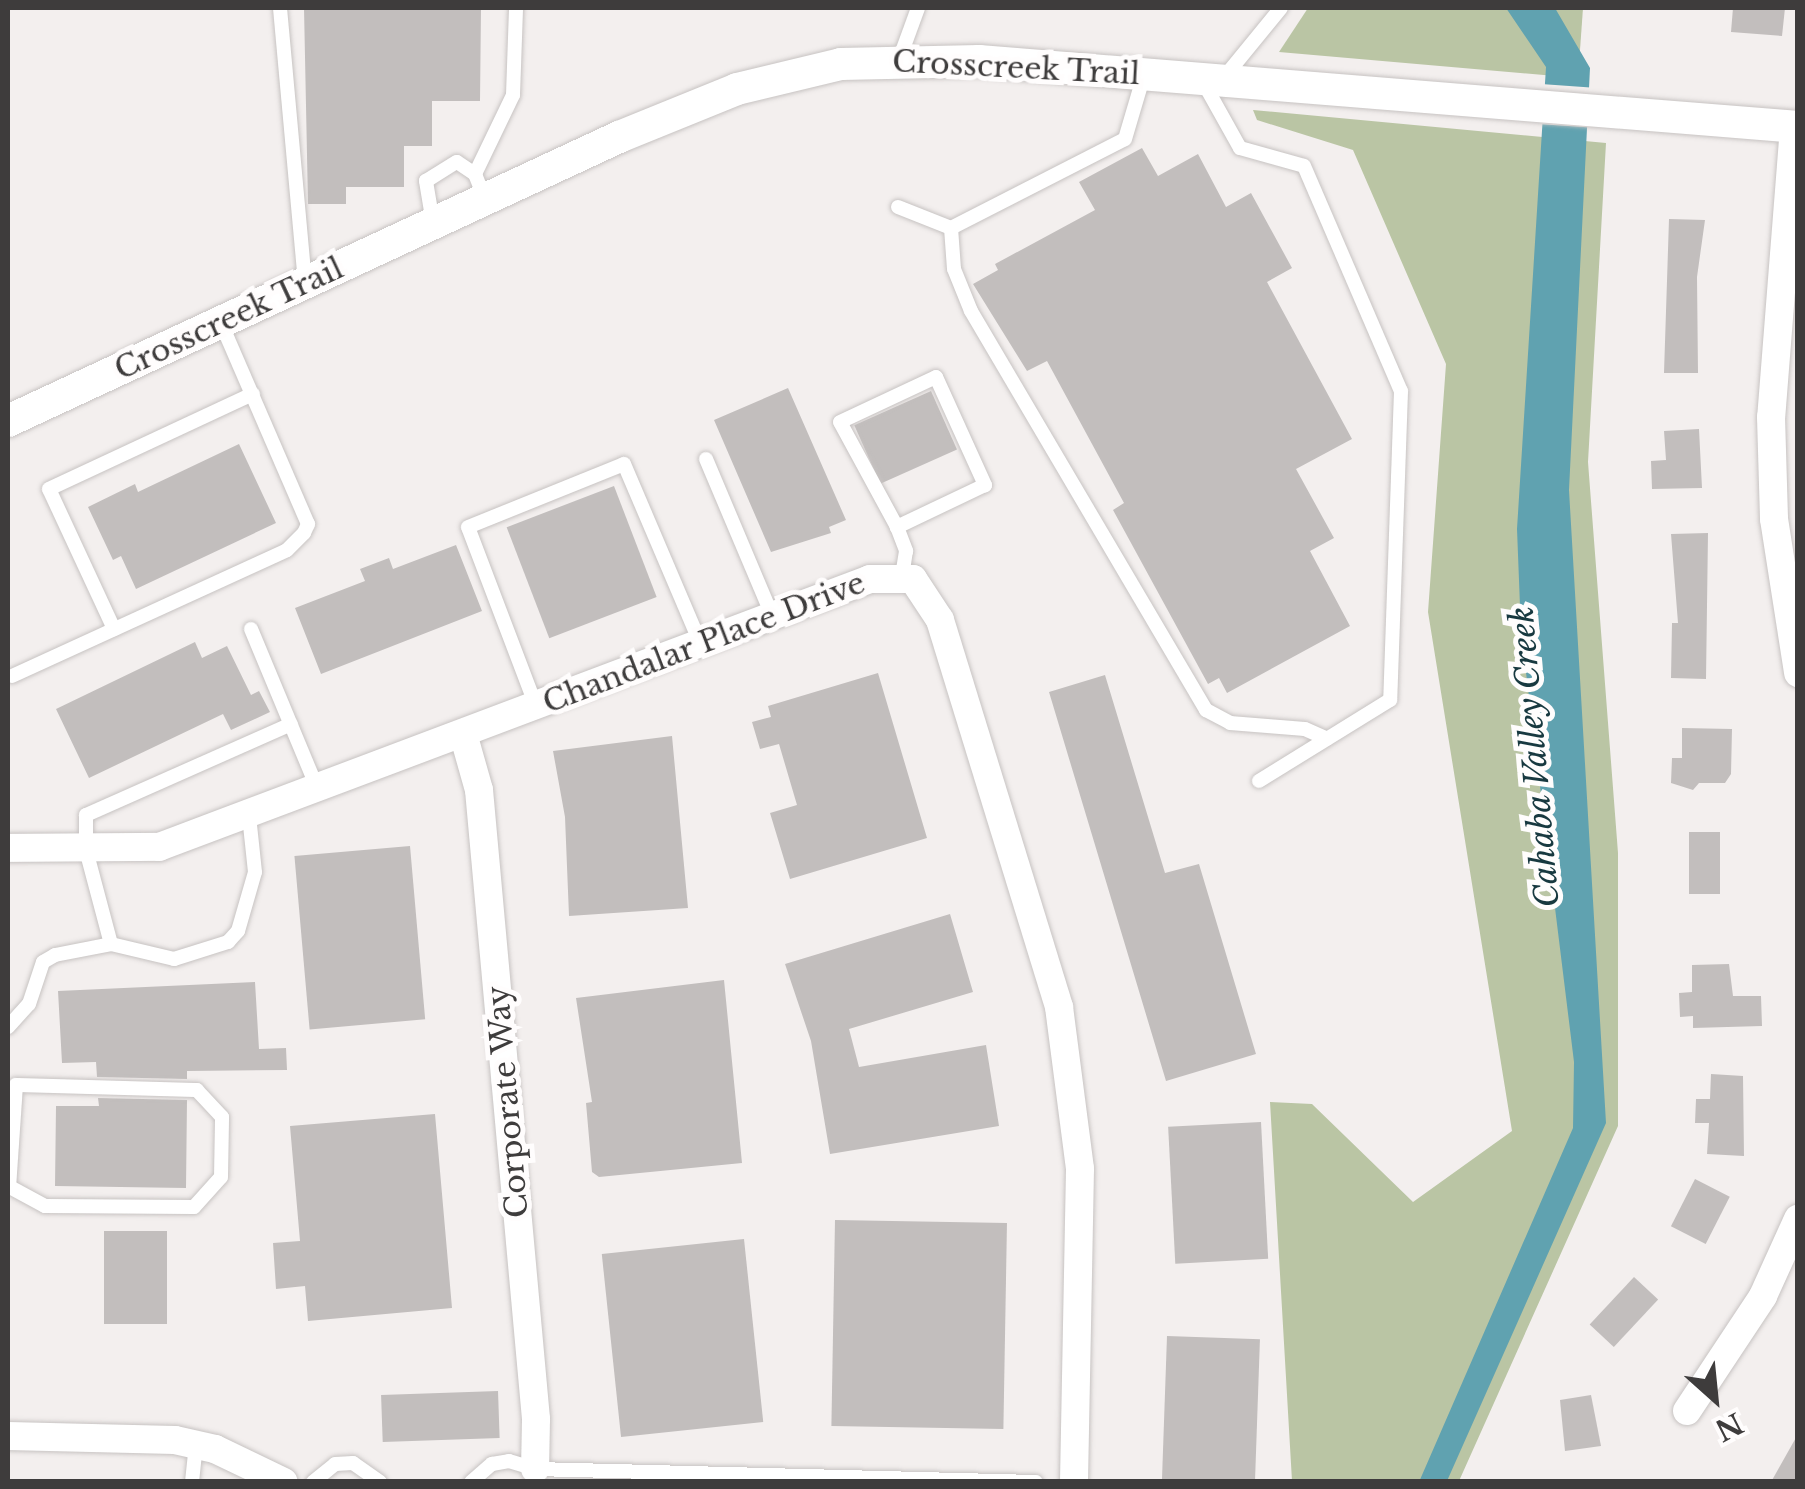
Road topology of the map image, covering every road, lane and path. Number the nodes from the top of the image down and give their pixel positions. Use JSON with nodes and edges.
{"nodes":[{"id":1,"x":280,"y":8,"type":"edge"},
{"id":2,"x":516,"y":8,"type":"edge"},
{"id":3,"x":918,"y":8,"type":"edge"},
{"id":4,"x":1281,"y":8,"type":"edge"},
{"id":5,"x":899,"y":60,"type":"junction"},
{"id":6,"x":1144,"y":74,"type":"junction"},
{"id":7,"x":1212,"y":80,"type":"junction"},
{"id":8,"x":1796,"y":127,"type":"edge"},
{"id":9,"x":480,"y":186,"type":"junction"},
{"id":10,"x":898,"y":206,"type":"dead end"},
{"id":11,"x":433,"y":224,"type":"junction"},
{"id":12,"x":951,"y":228,"type":"junction"},
{"id":13,"x":305,"y":285,"type":"junction"},
{"id":14,"x":221,"y":323,"type":"junction"},
{"id":15,"x":253,"y":394,"type":"junction"},
{"id":16,"x":8,"y":421,"type":"edge"},
{"id":17,"x":706,"y":459,"type":"dead end"},
{"id":18,"x":897,"y":526,"type":"junction"},
{"id":19,"x":902,"y":576,"type":"junction"},
{"id":20,"x":772,"y":615,"type":"junction"},
{"id":21,"x":114,"y":629,"type":"junction"},
{"id":22,"x":250,"y":630,"type":"dead end"},
{"id":23,"x":700,"y":642,"type":"junction"},
{"id":24,"x":1797,"y":672,"type":"edge"},
{"id":25,"x":9,"y":676,"type":"edge"},
{"id":26,"x":536,"y":707,"type":"junction"},
{"id":27,"x":291,"y":724,"type":"junction"},
{"id":28,"x":464,"y":737,"type":"junction"},
{"id":29,"x":1327,"y":739,"type":"junction"},
{"id":30,"x":1258,"y":781,"type":"dead end"},
{"id":31,"x":319,"y":791,"type":"junction"},
{"id":32,"x":250,"y":816,"type":"junction"},
{"id":33,"x":8,"y":848,"type":"edge"},
{"id":34,"x":86,"y":850,"type":"junction"},
{"id":35,"x":110,"y":944,"type":"junction"},
{"id":36,"x":8,"y":1027,"type":"edge"},
{"id":37,"x":8,"y":1187,"type":"edge"},
{"id":38,"x":1798,"y":1220,"type":"edge"},
{"id":39,"x":1687,"y":1411,"type":"dead end"},
{"id":40,"x":8,"y":1436,"type":"edge"},
{"id":41,"x":196,"y":1445,"type":"junction"},
{"id":42,"x":535,"y":1477,"type":"edge"},
{"id":43,"x":830,"y":1479,"type":"edge"},
{"id":44,"x":192,"y":1482,"type":"edge"},
{"id":45,"x":284,"y":1482,"type":"edge"},
{"id":46,"x":312,"y":1482,"type":"edge"},
{"id":47,"x":380,"y":1482,"type":"edge"},
{"id":48,"x":471,"y":1482,"type":"edge"},
{"id":49,"x":1036,"y":1482,"type":"edge"},
{"id":50,"x":1074,"y":1482,"type":"edge"}],
"edges":[{"from":1,"to":13,"type":"lane"},
{"from":2,"to":9,"type":"lane"},
{"from":3,"to":5,"type":"lane"},
{"from":4,"to":7,"type":"lane"},
{"from":5,"to":6,"type":"street","name":"Crosscreek Trail"},
{"from":5,"to":9,"type":"street","name":"Crosscreek Trail"},
{"from":6,"to":7,"type":"street","name":"Crosscreek Trail"},
{"from":6,"to":12,"type":"lane"},
{"from":7,"to":8,"type":"street","name":"Crosscreek Trail"},
{"from":7,"to":29,"type":"lane"},
{"from":8,"to":24,"type":"street"},
{"from":9,"to":11,"type":"street","name":"Crosscreek Trail"},
{"from":9,"to":11,"type":"lane"},
{"from":10,"to":12,"type":"lane"},
{"from":11,"to":13,"type":"street","name":"Crosscreek Trail"},
{"from":12,"to":29,"type":"lane"},
{"from":13,"to":14,"type":"street","name":"Crosscreek Trail"},
{"from":14,"to":15,"type":"lane"},
{"from":14,"to":16,"type":"street","name":"Crosscreek Trail"},
{"from":15,"to":21,"type":"lane"},
{"from":15,"to":21,"type":"lane"},
{"from":17,"to":20,"type":"lane"},
{"from":18,"to":18,"type":"lane"},
{"from":18,"to":19,"type":"lane"},
{"from":19,"to":20,"type":"street","name":"Chandalar Place Drive"},
{"from":19,"to":50,"type":"street","name":"Chandalar Place Drive"},
{"from":20,"to":23,"type":"street","name":"Chandalar Place Drive"},
{"from":21,"to":25,"type":"lane"},
{"from":22,"to":27,"type":"lane"},
{"from":23,"to":26,"type":"street","name":"Chandalar Place Drive"},
{"from":23,"to":26,"type":"lane"},
{"from":26,"to":28,"type":"street","name":"Chandalar Place Drive"},
{"from":27,"to":31,"type":"lane"},
{"from":27,"to":34,"type":"lane"},
{"from":28,"to":31,"type":"street","name":"Chandalar Place Drive"},
{"from":28,"to":42,"type":"street","name":"Corporate Way"},
{"from":29,"to":30,"type":"lane"},
{"from":31,"to":32,"type":"street","name":"Chandalar Place Drive"},
{"from":32,"to":34,"type":"street","name":"Chandalar Place Drive"},
{"from":32,"to":35,"type":"lane"},
{"from":33,"to":34,"type":"street","name":"Chandalar Place Drive"},
{"from":34,"to":35,"type":"lane"},
{"from":35,"to":36,"type":"lane"},
{"from":37,"to":37,"type":"lane"},
{"from":38,"to":39,"type":"street"},
{"from":40,"to":41,"type":"street"},
{"from":41,"to":44,"type":"lane"},
{"from":41,"to":45,"type":"street"},
{"from":42,"to":43,"type":"lane"},
{"from":42,"to":48,"type":"lane"},
{"from":43,"to":49,"type":"lane"},
{"from":46,"to":47,"type":"lane"}]}
